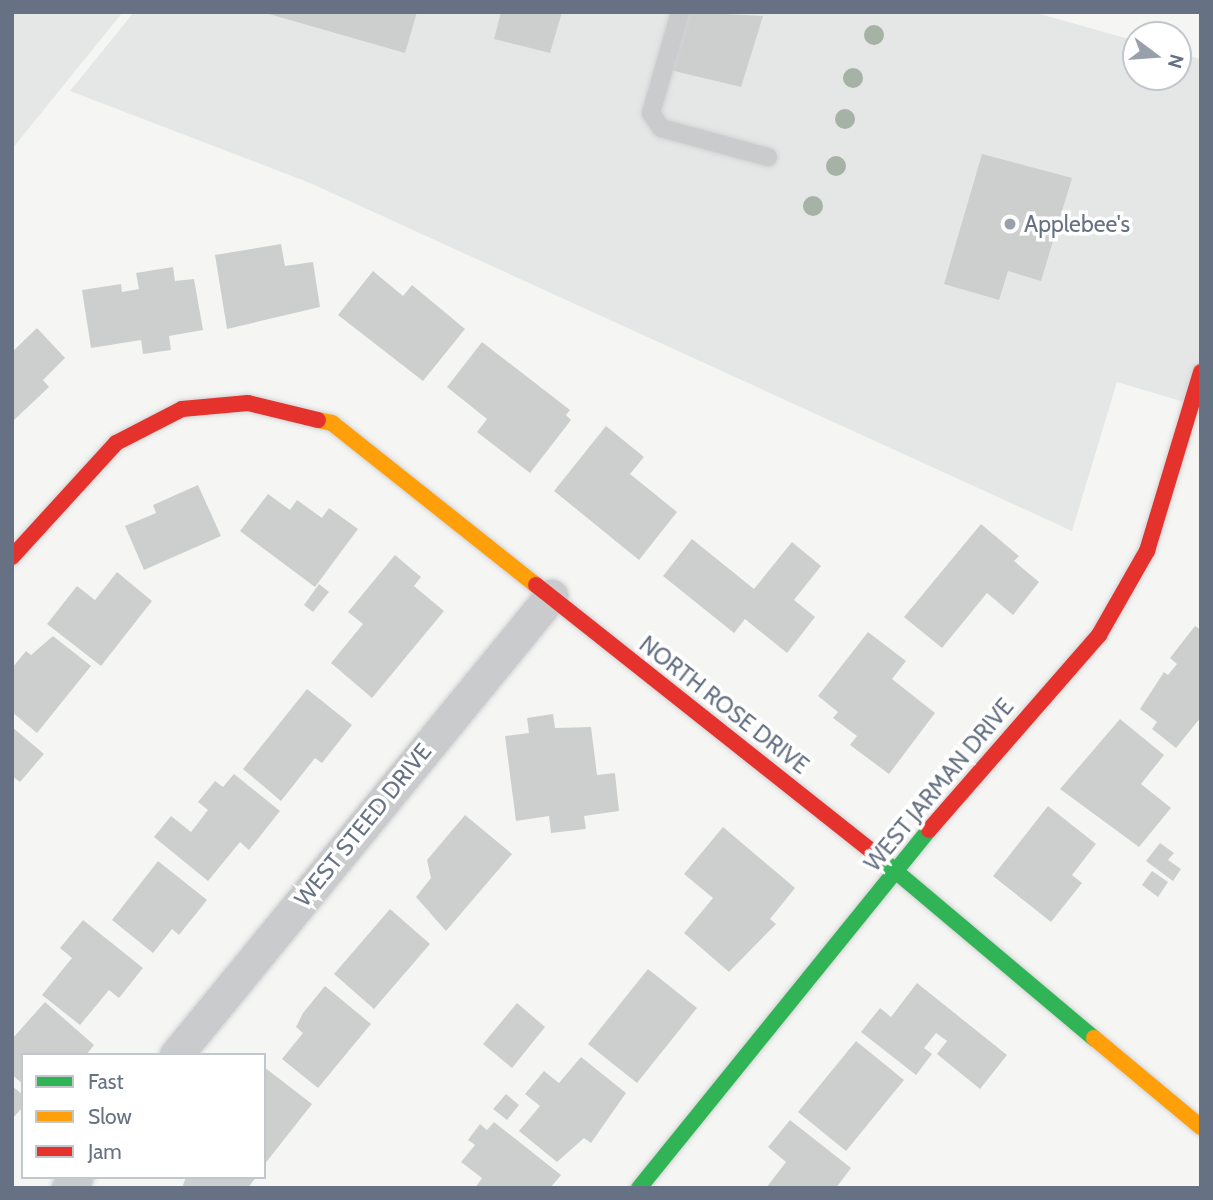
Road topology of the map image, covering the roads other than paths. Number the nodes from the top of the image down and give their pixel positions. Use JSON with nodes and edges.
{"nodes":[{"id":1,"x":680,"y":12,"type":"edge"},
{"id":2,"x":768,"y":157,"type":"dead end"},
{"id":3,"x":1201,"y":372,"type":"edge"},
{"id":4,"x":12,"y":557,"type":"edge"},
{"id":5,"x":551,"y":596,"type":"junction"},
{"id":6,"x":897,"y":871,"type":"junction"},
{"id":7,"x":178,"y":1053,"type":"edge"},
{"id":8,"x":1201,"y":1127,"type":"edge"},
{"id":9,"x":639,"y":1188,"type":"edge"}],
"edges":[{"from":1,"to":2,"type":"lane"},
{"from":3,"to":6,"type":"street","name":"WEST JARMAN DRIVE"},
{"from":4,"to":5,"type":"street","name":"NORTH ROSE DRIVE"},
{"from":5,"to":6,"type":"street","name":"NORTH ROSE DRIVE"},
{"from":5,"to":7,"type":"street","name":"WEST STEED DRIVE"},
{"from":6,"to":8,"type":"street","name":"NORTH ROSE DRIVE"},
{"from":6,"to":9,"type":"street","name":"WEST JARMAN DRIVE"}]}
